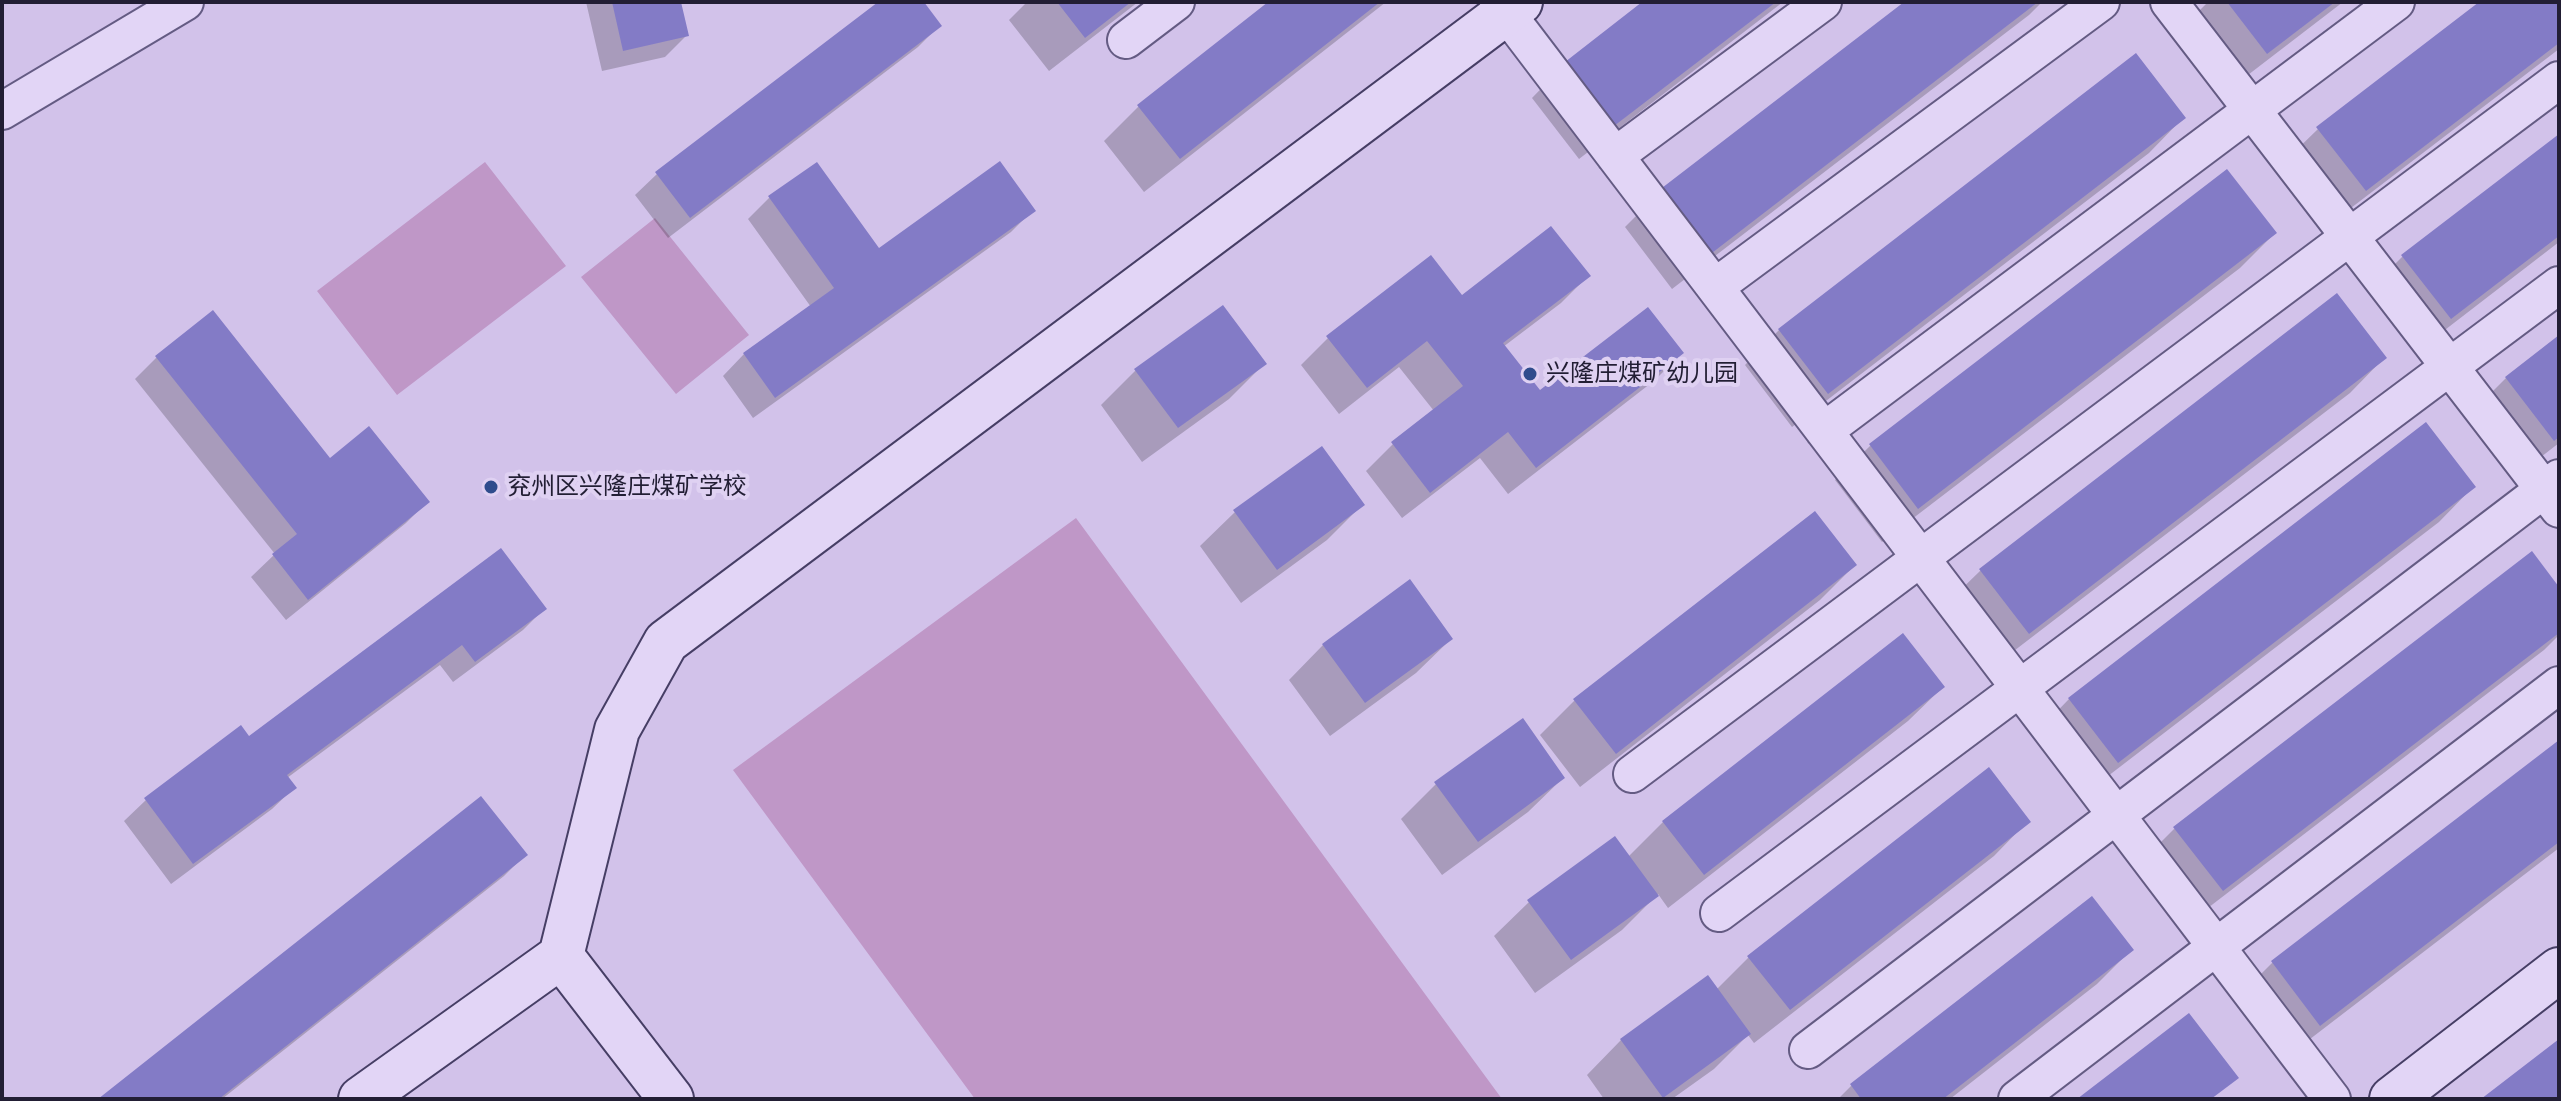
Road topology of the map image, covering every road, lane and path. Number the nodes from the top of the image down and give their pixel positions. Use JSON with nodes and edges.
{"nodes":[{"id":1,"x":185,"y":2,"type":"edge"},
{"id":2,"x":1176,"y":2,"type":"edge"},
{"id":3,"x":1823,"y":2,"type":"edge"},
{"id":4,"x":2101,"y":2,"type":"edge"},
{"id":5,"x":2169,"y":2,"type":"edge"},
{"id":6,"x":2396,"y":2,"type":"edge"},
{"id":7,"x":1508,"y":6,"type":"edge"},
{"id":8,"x":1126,"y":40,"type":"dead end"},
{"id":9,"x":2559,"y":80,"type":"edge"},
{"id":10,"x":3,"y":109,"type":"edge"},
{"id":11,"x":2253,"y":110,"type":"junction"},
{"id":12,"x":1615,"y":156,"type":"junction"},
{"id":13,"x":2349,"y":237,"type":"junction"},
{"id":14,"x":2559,"y":285,"type":"edge"},
{"id":15,"x":1715,"y":287,"type":"junction"},
{"id":16,"x":2450,"y":367,"type":"junction"},
{"id":17,"x":1824,"y":431,"type":"junction"},
{"id":18,"x":2554,"y":492,"type":"edge"},
{"id":19,"x":1921,"y":558,"type":"junction"},
{"id":20,"x":2559,"y":685,"type":"edge"},
{"id":21,"x":2020,"y":688,"type":"junction"},
{"id":22,"x":1632,"y":774,"type":"dead end"},
{"id":23,"x":2117,"y":816,"type":"junction"},
{"id":24,"x":1719,"y":913,"type":"dead end"},
{"id":25,"x":2216,"y":947,"type":"junction"},
{"id":26,"x":561,"y":956,"type":"junction"},
{"id":27,"x":2559,"y":970,"type":"edge"},
{"id":28,"x":1808,"y":1050,"type":"dead end"},
{"id":29,"x":361,"y":1099,"type":"edge"},
{"id":30,"x":671,"y":1099,"type":"edge"},
{"id":31,"x":2017,"y":1099,"type":"edge"},
{"id":32,"x":2332,"y":1099,"type":"edge"},
{"id":33,"x":2392,"y":1099,"type":"edge"}],
"edges":[{"from":1,"to":10,"type":"street"},
{"from":2,"to":8,"type":"street"},
{"from":3,"to":12,"type":"street"},
{"from":4,"to":15,"type":"street"},
{"from":5,"to":11,"type":"street"},
{"from":6,"to":11,"type":"street"},
{"from":7,"to":12,"type":"street"},
{"from":7,"to":26,"type":"street"},
{"from":9,"to":13,"type":"street"},
{"from":11,"to":13,"type":"street"},
{"from":11,"to":17,"type":"street"},
{"from":12,"to":15,"type":"street"},
{"from":13,"to":16,"type":"street"},
{"from":13,"to":19,"type":"street"},
{"from":14,"to":16,"type":"street"},
{"from":15,"to":17,"type":"street"},
{"from":16,"to":18,"type":"street"},
{"from":16,"to":21,"type":"street"},
{"from":17,"to":19,"type":"street"},
{"from":18,"to":23,"type":"street"},
{"from":19,"to":21,"type":"street"},
{"from":19,"to":22,"type":"street"},
{"from":20,"to":25,"type":"street"},
{"from":21,"to":23,"type":"street"},
{"from":21,"to":24,"type":"street"},
{"from":23,"to":25,"type":"street"},
{"from":23,"to":28,"type":"street"},
{"from":25,"to":31,"type":"street"},
{"from":25,"to":32,"type":"street"},
{"from":26,"to":29,"type":"street"},
{"from":26,"to":30,"type":"street"},
{"from":27,"to":33,"type":"street"}]}
